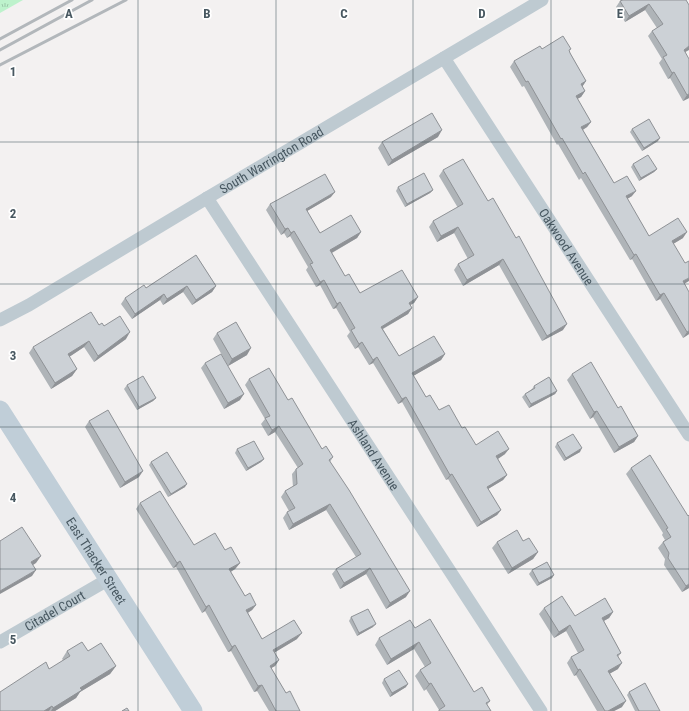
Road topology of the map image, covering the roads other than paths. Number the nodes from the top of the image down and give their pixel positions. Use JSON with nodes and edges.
{"nodes":[{"id":1,"x":542,"y":0,"type":"edge"},
{"id":2,"x":444,"y":58,"type":"junction"},
{"id":3,"x":207,"y":198,"type":"junction"},
{"id":4,"x":0,"y":320,"type":"edge"},
{"id":5,"x":0,"y":410,"type":"edge"},
{"id":6,"x":689,"y":435,"type":"edge"},
{"id":7,"x":109,"y":579,"type":"junction"},
{"id":8,"x":0,"y":642,"type":"edge"},
{"id":9,"x":193,"y":711,"type":"edge"},
{"id":10,"x":541,"y":711,"type":"edge"}],
"edges":[{"from":1,"to":2,"type":"street","name":"South Warrington Road"},
{"from":2,"to":3,"type":"street","name":"South Warrington Road"},
{"from":2,"to":6,"type":"street","name":"Oakwood Avenue"},
{"from":3,"to":4,"type":"street","name":"South Warrington Road"},
{"from":3,"to":10,"type":"street","name":"Ashland Avenue"},
{"from":5,"to":7,"type":"main road","name":"East Thacker Street"},
{"from":7,"to":8,"type":"street","name":"Citadel Court"},
{"from":7,"to":9,"type":"main road","name":"East Thacker Street"}]}
